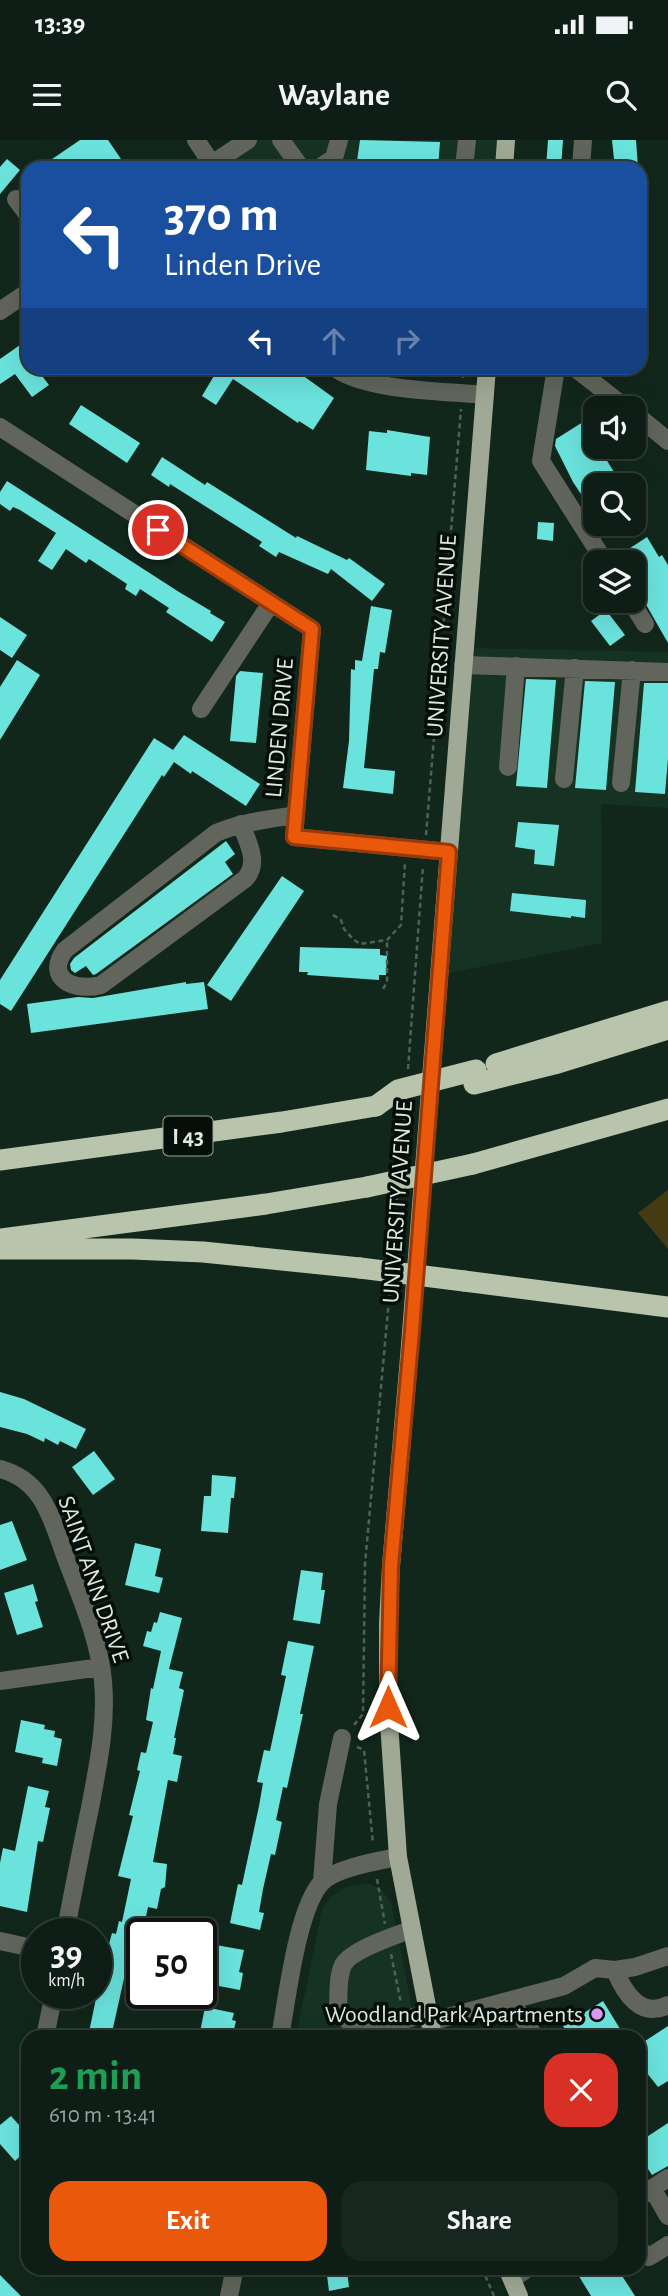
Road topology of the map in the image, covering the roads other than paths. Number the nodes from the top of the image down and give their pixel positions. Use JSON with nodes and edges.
{"nodes":[{"id":1,"x":196,"y":140,"type":"edge"},
{"id":2,"x":248,"y":140,"type":"edge"},
{"id":3,"x":281,"y":140,"type":"edge"},
{"id":4,"x":339,"y":140,"type":"edge"},
{"id":5,"x":467,"y":140,"type":"edge"},
{"id":6,"x":506,"y":140,"type":"edge"},
{"id":7,"x":583,"y":140,"type":"edge"},
{"id":8,"x":206,"y":161,"type":"edge"},
{"id":9,"x":216,"y":161,"type":"edge"},
{"id":10,"x":295,"y":161,"type":"edge"},
{"id":11,"x":330,"y":161,"type":"edge"},
{"id":12,"x":465,"y":161,"type":"edge"},
{"id":13,"x":504,"y":161,"type":"edge"},
{"id":14,"x":582,"y":161,"type":"edge"},
{"id":15,"x":16,"y":200,"type":"dead end"},
{"id":16,"x":21,"y":206,"type":"edge"},
{"id":17,"x":21,"y":297,"type":"edge"},
{"id":18,"x":0,"y":311,"type":"edge"},
{"id":19,"x":348,"y":375,"type":"edge"},
{"id":20,"x":486,"y":375,"type":"edge"},
{"id":21,"x":555,"y":375,"type":"edge"},
{"id":22,"x":584,"y":375,"type":"edge"},
{"id":23,"x":485,"y":395,"type":"junction"},
{"id":24,"x":611,"y":396,"type":"edge"},
{"id":25,"x":646,"y":423,"type":"edge"},
{"id":26,"x":0,"y":427,"type":"edge"},
{"id":27,"x":666,"y":437,"type":"edge"},
{"id":28,"x":597,"y":550,"type":"edge"},
{"id":29,"x":271,"y":603,"type":"junction"},
{"id":30,"x":638,"y":613,"type":"edge"},
{"id":31,"x":645,"y":624,"type":"dead end"},
{"id":32,"x":463,"y":665,"type":"junction"},
{"id":33,"x":516,"y":666,"type":"junction"},
{"id":34,"x":575,"y":668,"type":"junction"},
{"id":35,"x":632,"y":670,"type":"junction"},
{"id":36,"x":668,"y":672,"type":"edge"},
{"id":37,"x":201,"y":709,"type":"dead end"},
{"id":38,"x":508,"y":767,"type":"dead end"},
{"id":39,"x":564,"y":779,"type":"dead end"},
{"id":40,"x":621,"y":783,"type":"dead end"},
{"id":41,"x":296,"y":815,"type":"junction"},
{"id":42,"x":241,"y":824,"type":"junction"},
{"id":43,"x":449,"y":852,"type":"junction"},
{"id":44,"x":668,"y":1011,"type":"edge"},
{"id":45,"x":668,"y":1029,"type":"edge"},
{"id":46,"x":475,"y":1077,"type":"junction"},
{"id":47,"x":668,"y":1109,"type":"edge"},
{"id":48,"x":0,"y":1160,"type":"edge"},
{"id":49,"x":0,"y":1239,"type":"edge"},
{"id":50,"x":0,"y":1249,"type":"edge"},
{"id":51,"x":668,"y":1307,"type":"edge"},
{"id":52,"x":0,"y":1469,"type":"edge"},
{"id":53,"x":101,"y":1667,"type":"junction"},
{"id":54,"x":0,"y":1681,"type":"edge"},
{"id":55,"x":342,"y":1738,"type":"dead end"},
{"id":56,"x":398,"y":1857,"type":"junction"},
{"id":57,"x":322,"y":1882,"type":"junction"},
{"id":58,"x":68,"y":1918,"type":"edge"},
{"id":59,"x":410,"y":1930,"type":"junction"},
{"id":60,"x":0,"y":1941,"type":"edge"},
{"id":61,"x":21,"y":1946,"type":"edge"},
{"id":62,"x":668,"y":1956,"type":"edge"},
{"id":63,"x":615,"y":1970,"type":"junction"},
{"id":64,"x":511,"y":2001,"type":"junction"},
{"id":65,"x":668,"y":2006,"type":"edge"},
{"id":66,"x":51,"y":2009,"type":"edge"},
{"id":67,"x":430,"y":2024,"type":"edge"},
{"id":68,"x":46,"y":2030,"type":"edge"},
{"id":69,"x":281,"y":2030,"type":"edge"},
{"id":70,"x":530,"y":2030,"type":"edge"},
{"id":71,"x":668,"y":2178,"type":"edge"},
{"id":72,"x":646,"y":2192,"type":"edge"},
{"id":73,"x":646,"y":2194,"type":"edge"},
{"id":74,"x":668,"y":2216,"type":"edge"},
{"id":75,"x":668,"y":2245,"type":"edge"},
{"id":76,"x":646,"y":2256,"type":"edge"},
{"id":77,"x":234,"y":2275,"type":"edge"},
{"id":78,"x":509,"y":2275,"type":"edge"},
{"id":79,"x":229,"y":2296,"type":"edge"},
{"id":80,"x":519,"y":2296,"type":"edge"}],
"edges":[{"from":1,"to":8,"type":"street"},
{"from":2,"to":9,"type":"street"},
{"from":3,"to":10,"type":"street"},
{"from":4,"to":11,"type":"street"},
{"from":5,"to":12,"type":"street"},
{"from":6,"to":13,"type":"main road"},
{"from":7,"to":14,"type":"street"},
{"from":15,"to":16,"type":"street"},
{"from":17,"to":18,"type":"street"},
{"from":19,"to":23,"type":"street"},
{"from":20,"to":23,"type":"main road","name":"UNIVERSITY AVENUE"},
{"from":21,"to":28,"type":"street"},
{"from":22,"to":24,"type":"street"},
{"from":23,"to":32,"type":"main road","name":"UNIVERSITY AVENUE"},
{"from":25,"to":27,"type":"street"},
{"from":26,"to":29,"type":"street","name":"LINDEN DRIVE"},
{"from":29,"to":37,"type":"street"},
{"from":29,"to":41,"type":"street","name":"LINDEN DRIVE"},
{"from":30,"to":31,"type":"street"},
{"from":32,"to":33,"type":"street"},
{"from":32,"to":43,"type":"main road","name":"UNIVERSITY AVENUE"},
{"from":33,"to":34,"type":"street"},
{"from":33,"to":38,"type":"street"},
{"from":34,"to":35,"type":"street"},
{"from":34,"to":39,"type":"street"},
{"from":35,"to":36,"type":"street"},
{"from":35,"to":40,"type":"street"},
{"from":41,"to":42,"type":"street"},
{"from":41,"to":43,"type":"street","name":"LINDEN DRIVE"},
{"from":42,"to":42,"type":"street"},
{"from":43,"to":56,"type":"main road","name":"UNIVERSITY AVENUE"},
{"from":44,"to":46,"type":"highway"},
{"from":45,"to":46,"type":"highway","number":"I 43"},
{"from":46,"to":48,"type":"highway","number":"I 43"},
{"from":47,"to":49,"type":"highway","bridge":true},
{"from":50,"to":51,"type":"highway","bridge":true},
{"from":52,"to":53,"type":"street","name":"SAINT ANN DRIVE"},
{"from":53,"to":54,"type":"street"},
{"from":53,"to":58,"type":"street","name":"SAINT ANN DRIVE"},
{"from":55,"to":57,"type":"street"},
{"from":56,"to":57,"type":"street"},
{"from":56,"to":59,"type":"main road","name":"UNIVERSITY AVENUE"},
{"from":57,"to":69,"type":"street"},
{"from":59,"to":67,"type":"main road","name":"UNIVERSITY AVENUE"},
{"from":59,"to":67,"type":"street"},
{"from":60,"to":61,"type":"street"},
{"from":62,"to":63,"type":"street"},
{"from":63,"to":64,"type":"street"},
{"from":63,"to":65,"type":"street"},
{"from":64,"to":67,"type":"street"},
{"from":64,"to":70,"type":"street"},
{"from":66,"to":68,"type":"street"},
{"from":71,"to":72,"type":"street"},
{"from":73,"to":74,"type":"street"},
{"from":75,"to":76,"type":"street"},
{"from":77,"to":79,"type":"street"},
{"from":78,"to":80,"type":"main road"}]}
